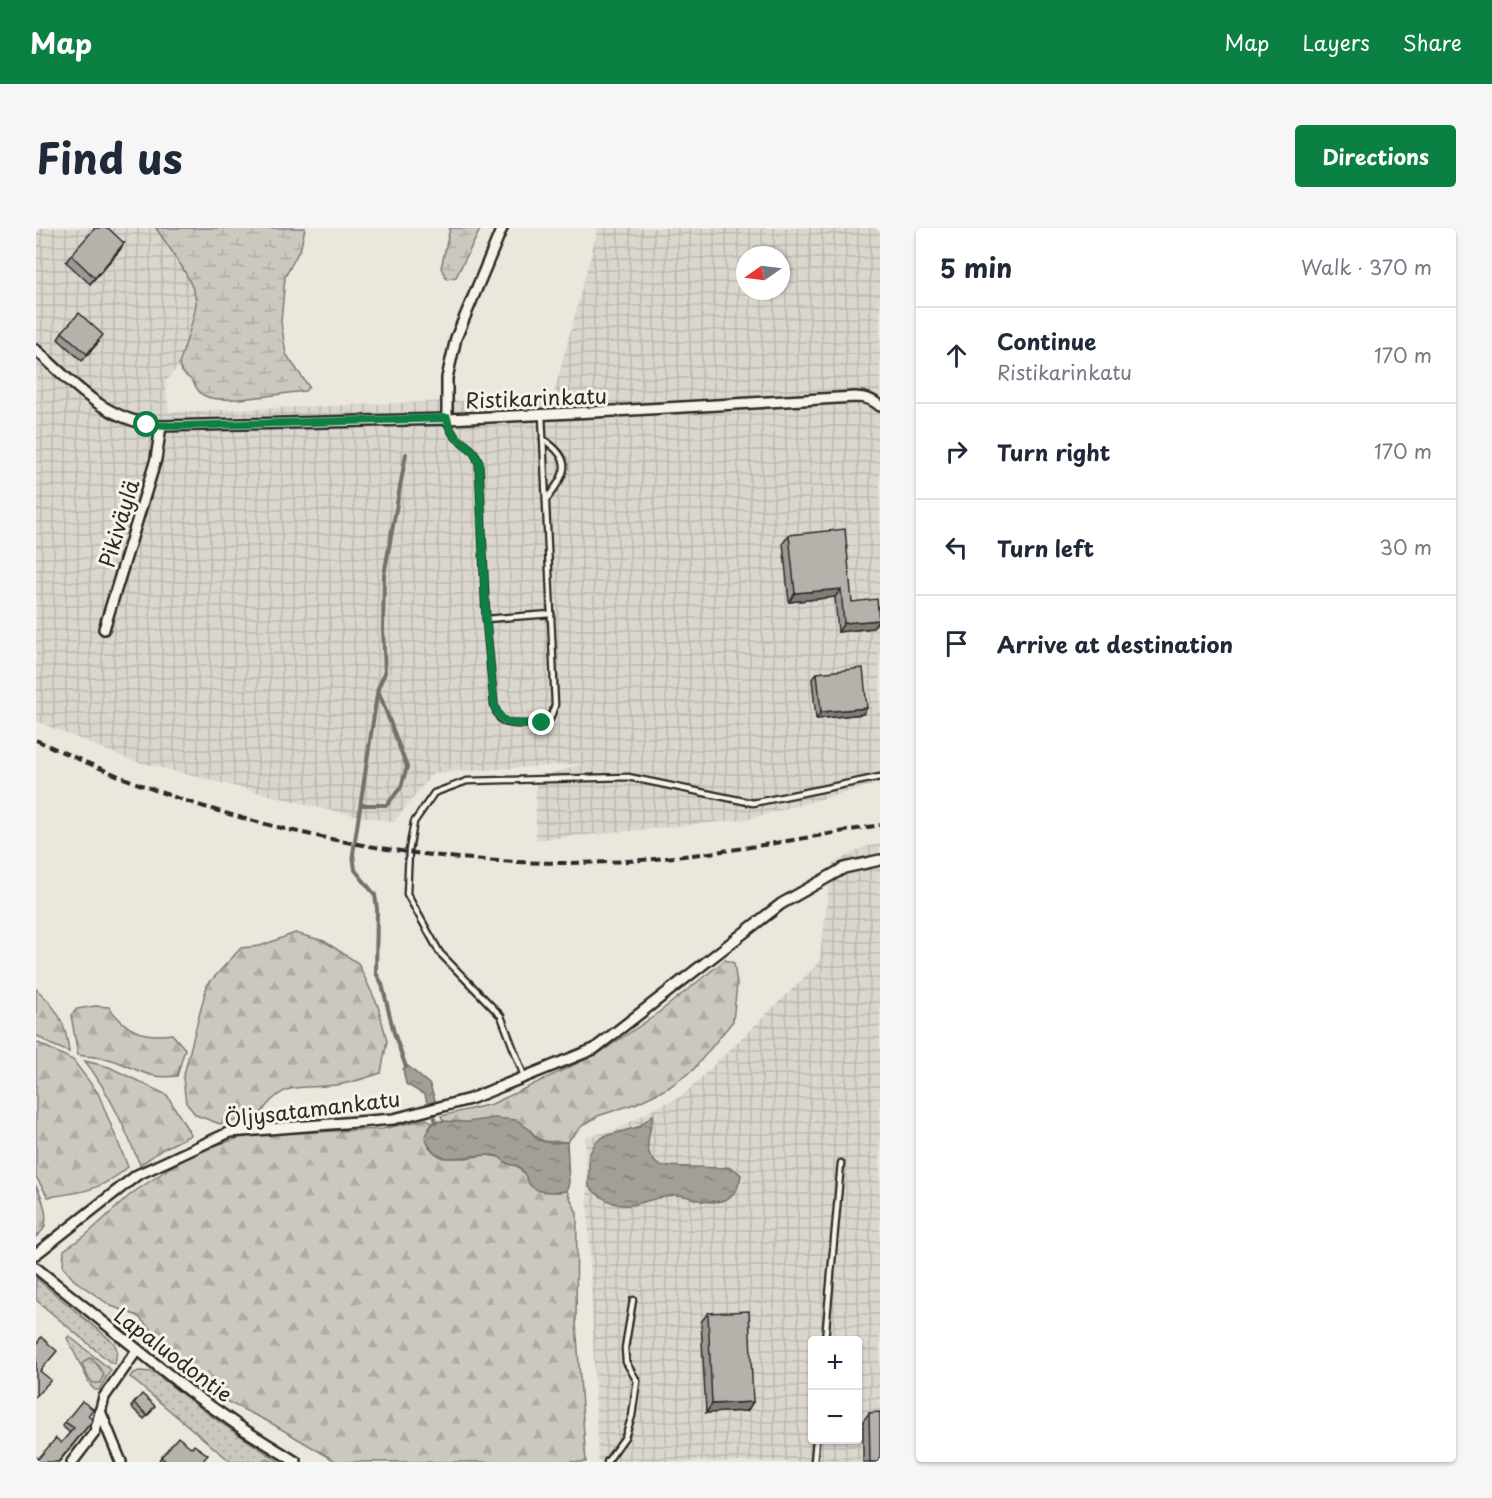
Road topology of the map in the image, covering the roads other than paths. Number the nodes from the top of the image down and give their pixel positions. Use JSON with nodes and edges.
{"nodes":[{"id":1,"x":502,"y":228,"type":"edge"},
{"id":2,"x":36,"y":350,"type":"edge"},
{"id":3,"x":880,"y":405,"type":"edge"},
{"id":4,"x":542,"y":414,"type":"junction"},
{"id":5,"x":447,"y":418,"type":"junction"},
{"id":6,"x":160,"y":426,"type":"junction"},
{"id":7,"x":543,"y":439,"type":"junction"},
{"id":8,"x":546,"y":500,"type":"junction"},
{"id":9,"x":551,"y":614,"type":"junction"},
{"id":10,"x":486,"y":619,"type":"junction"},
{"id":11,"x":104,"y":629,"type":"dead end"},
{"id":12,"x":880,"y":777,"type":"edge"},
{"id":13,"x":880,"y":860,"type":"edge"},
{"id":14,"x":524,"y":1076,"type":"junction"},
{"id":15,"x":841,"y":1163,"type":"dead end"},
{"id":16,"x":36,"y":1254,"type":"edge"},
{"id":17,"x":36,"y":1268,"type":"edge"},
{"id":18,"x":633,"y":1300,"type":"dead end"},
{"id":19,"x":825,"y":1336,"type":"edge"},
{"id":20,"x":137,"y":1350,"type":"junction"},
{"id":21,"x":100,"y":1411,"type":"junction"},
{"id":22,"x":816,"y":1444,"type":"edge"},
{"id":23,"x":72,"y":1462,"type":"edge"},
{"id":24,"x":121,"y":1462,"type":"edge"},
{"id":25,"x":296,"y":1462,"type":"edge"},
{"id":26,"x":607,"y":1462,"type":"edge"},
{"id":27,"x":814,"y":1462,"type":"edge"}],
"edges":[{"from":1,"to":5,"type":"street"},
{"from":2,"to":6,"type":"street","name":"Ristikarinkatu"},
{"from":3,"to":4,"type":"street","name":"Ristikarinkatu"},
{"from":4,"to":5,"type":"street","name":"Ristikarinkatu"},
{"from":4,"to":7,"type":"lane"},
{"from":5,"to":6,"type":"street","name":"Ristikarinkatu"},
{"from":5,"to":10,"type":"lane"},
{"from":6,"to":11,"type":"street","name":"Pikiväylä"},
{"from":7,"to":8,"type":"lane"},
{"from":7,"to":8,"type":"lane"},
{"from":8,"to":9,"type":"lane"},
{"from":9,"to":10,"type":"lane"},
{"from":9,"to":10,"type":"lane"},
{"from":12,"to":14,"type":"lane"},
{"from":13,"to":14,"type":"street","name":"Öljysatamankatu"},
{"from":14,"to":16,"type":"street","name":"Öljysatamankatu"},
{"from":15,"to":19,"type":"lane"},
{"from":17,"to":20,"type":"street","name":"Lapaluodontie"},
{"from":18,"to":26,"type":"lane"},
{"from":20,"to":21,"type":"street"},
{"from":20,"to":25,"type":"street","name":"Lapaluodontie"},
{"from":21,"to":23,"type":"street"},
{"from":21,"to":24,"type":"street"},
{"from":22,"to":27,"type":"lane"}]}
